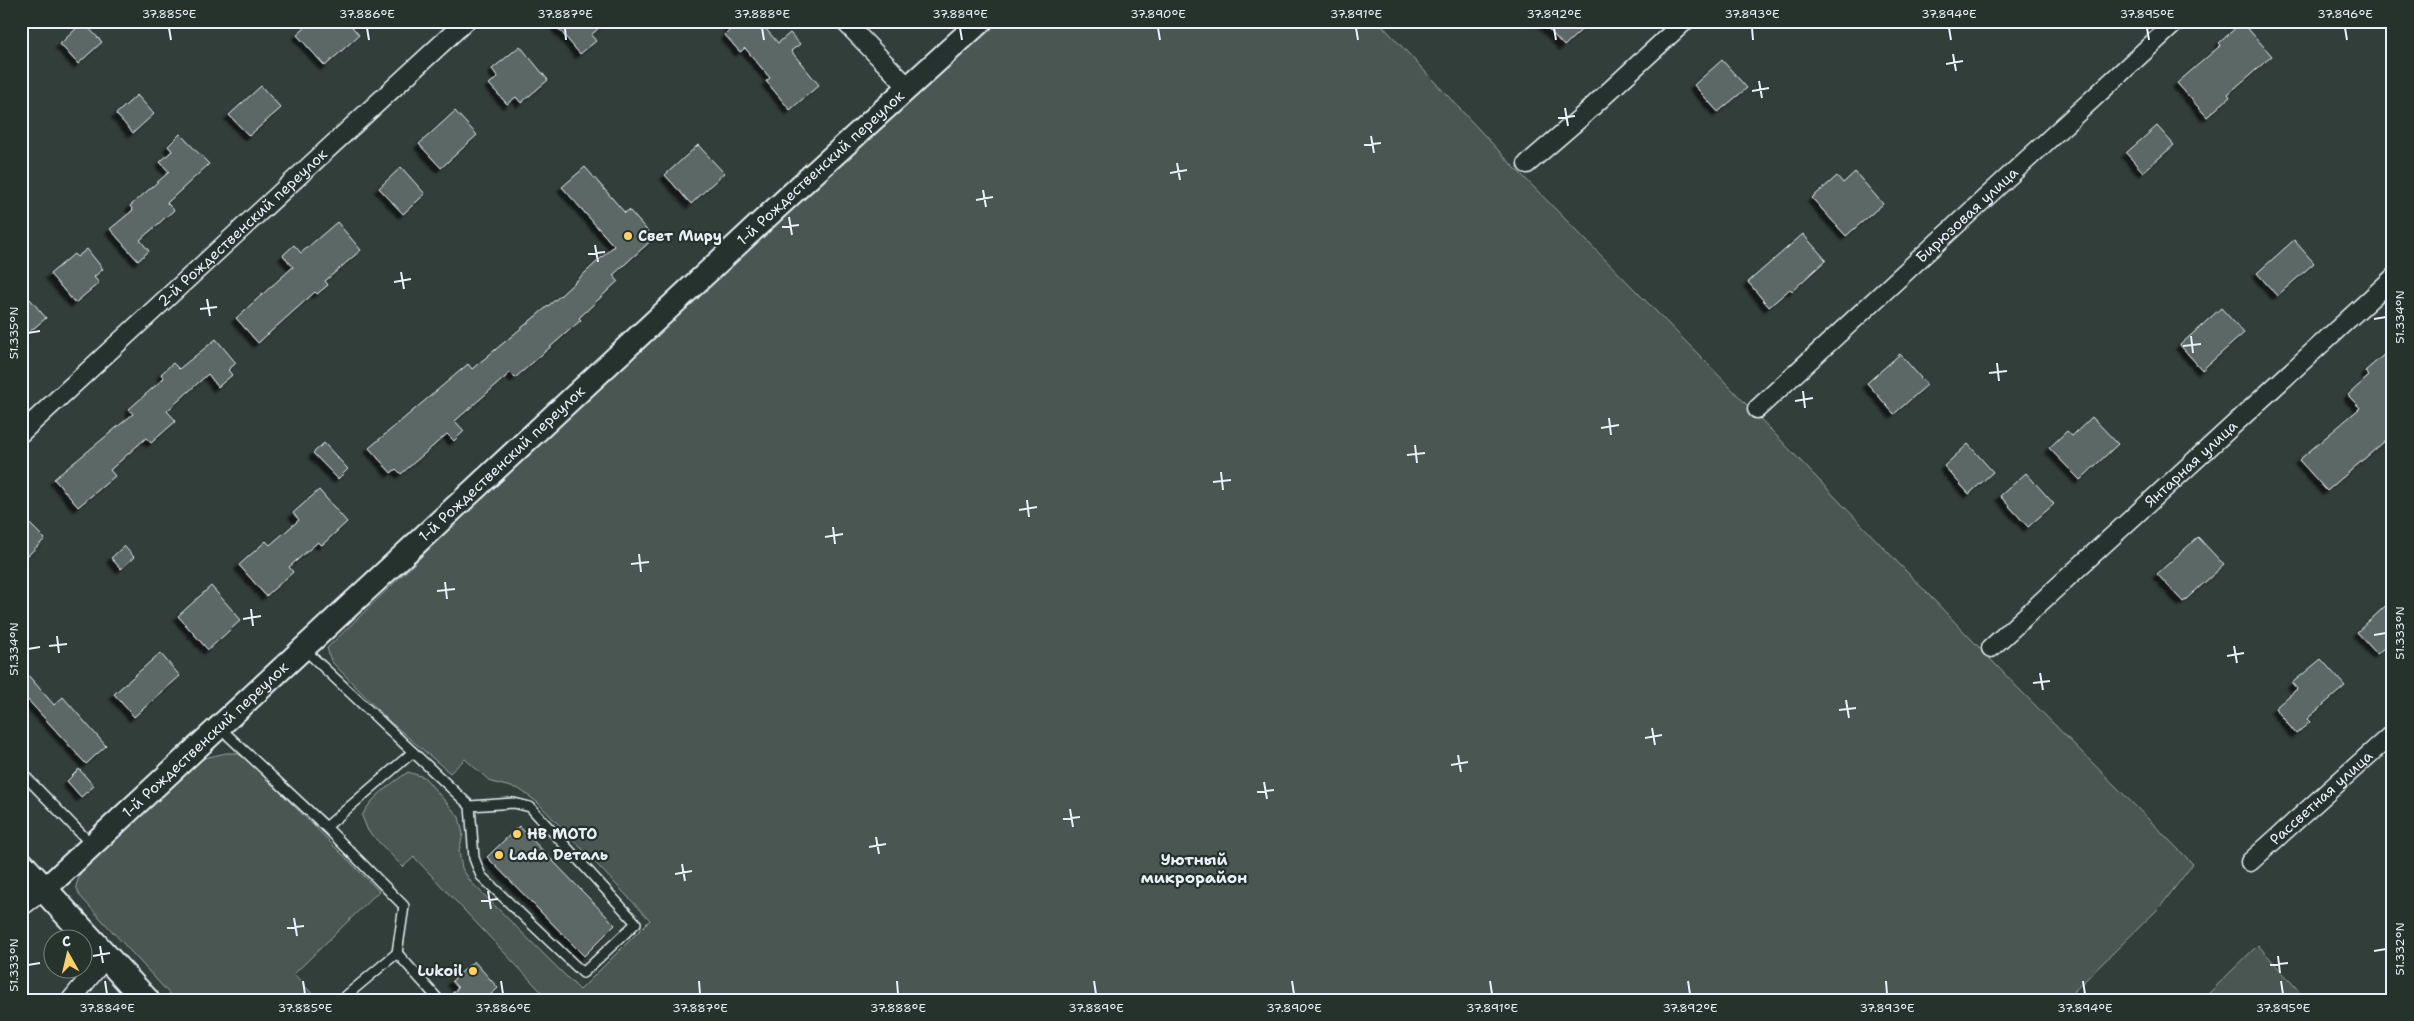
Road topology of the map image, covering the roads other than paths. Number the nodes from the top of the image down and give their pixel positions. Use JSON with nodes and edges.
{"nodes":[{"id":1,"x":466,"y":21,"type":"edge"},
{"id":2,"x":844,"y":21,"type":"edge"},
{"id":3,"x":981,"y":21,"type":"edge"},
{"id":4,"x":1685,"y":21,"type":"edge"},
{"id":5,"x":2177,"y":21,"type":"edge"},
{"id":6,"x":909,"y":88,"type":"junction"},
{"id":7,"x":1527,"y":164,"type":"dead end"},
{"id":8,"x":2393,"y":278,"type":"edge"},
{"id":9,"x":1757,"y":409,"type":"dead end"},
{"id":10,"x":21,"y":433,"type":"edge"},
{"id":11,"x":1991,"y":648,"type":"dead end"},
{"id":12,"x":304,"y":649,"type":"junction"},
{"id":13,"x":220,"y":727,"type":"junction"},
{"id":14,"x":2393,"y":733,"type":"edge"},
{"id":15,"x":413,"y":752,"type":"junction"},
{"id":16,"x":21,"y":772,"type":"edge"},
{"id":17,"x":470,"y":806,"type":"junction"},
{"id":18,"x":326,"y":827,"type":"junction"},
{"id":19,"x":92,"y":845,"type":"junction"},
{"id":20,"x":2250,"y":862,"type":"dead end"},
{"id":21,"x":21,"y":864,"type":"edge"},
{"id":22,"x":45,"y":889,"type":"junction"},
{"id":23,"x":21,"y":907,"type":"edge"},
{"id":24,"x":397,"y":953,"type":"junction"},
{"id":25,"x":106,"y":957,"type":"junction"},
{"id":26,"x":71,"y":1000,"type":"edge"},
{"id":27,"x":146,"y":1000,"type":"edge"},
{"id":28,"x":341,"y":1000,"type":"edge"},
{"id":29,"x":439,"y":1000,"type":"edge"}],
"edges":[{"from":1,"to":10,"type":"street","name":"2-й Рождественский переулок"},
{"from":2,"to":6,"type":"street"},
{"from":3,"to":6,"type":"street","name":"1-й Рождественский переулок"},
{"from":4,"to":7,"type":"street"},
{"from":5,"to":9,"type":"street","name":"Бирюзовая улица"},
{"from":6,"to":12,"type":"street","name":"1-й Рождественский переулок"},
{"from":8,"to":11,"type":"street","name":"Янтарная улица"},
{"from":12,"to":13,"type":"street","name":"1-й Рождественский переулок"},
{"from":12,"to":15,"type":"lane"},
{"from":13,"to":18,"type":"lane"},
{"from":13,"to":19,"type":"street","name":"1-й Рождественский переулок"},
{"from":14,"to":20,"type":"street","name":"Рассветная улица"},
{"from":15,"to":17,"type":"lane"},
{"from":15,"to":18,"type":"lane"},
{"from":16,"to":19,"type":"lane"},
{"from":17,"to":17,"type":"lane"},
{"from":18,"to":24,"type":"lane"},
{"from":19,"to":22,"type":"street","name":"1-й Рождественский переулок"},
{"from":21,"to":22,"type":"main road"},
{"from":22,"to":23,"type":"street","name":"1-й Рождественский переулок"},
{"from":22,"to":25,"type":"main road"},
{"from":24,"to":28,"type":"lane"},
{"from":24,"to":29,"type":"lane"},
{"from":25,"to":26,"type":"street"},
{"from":25,"to":27,"type":"main road"}]}
